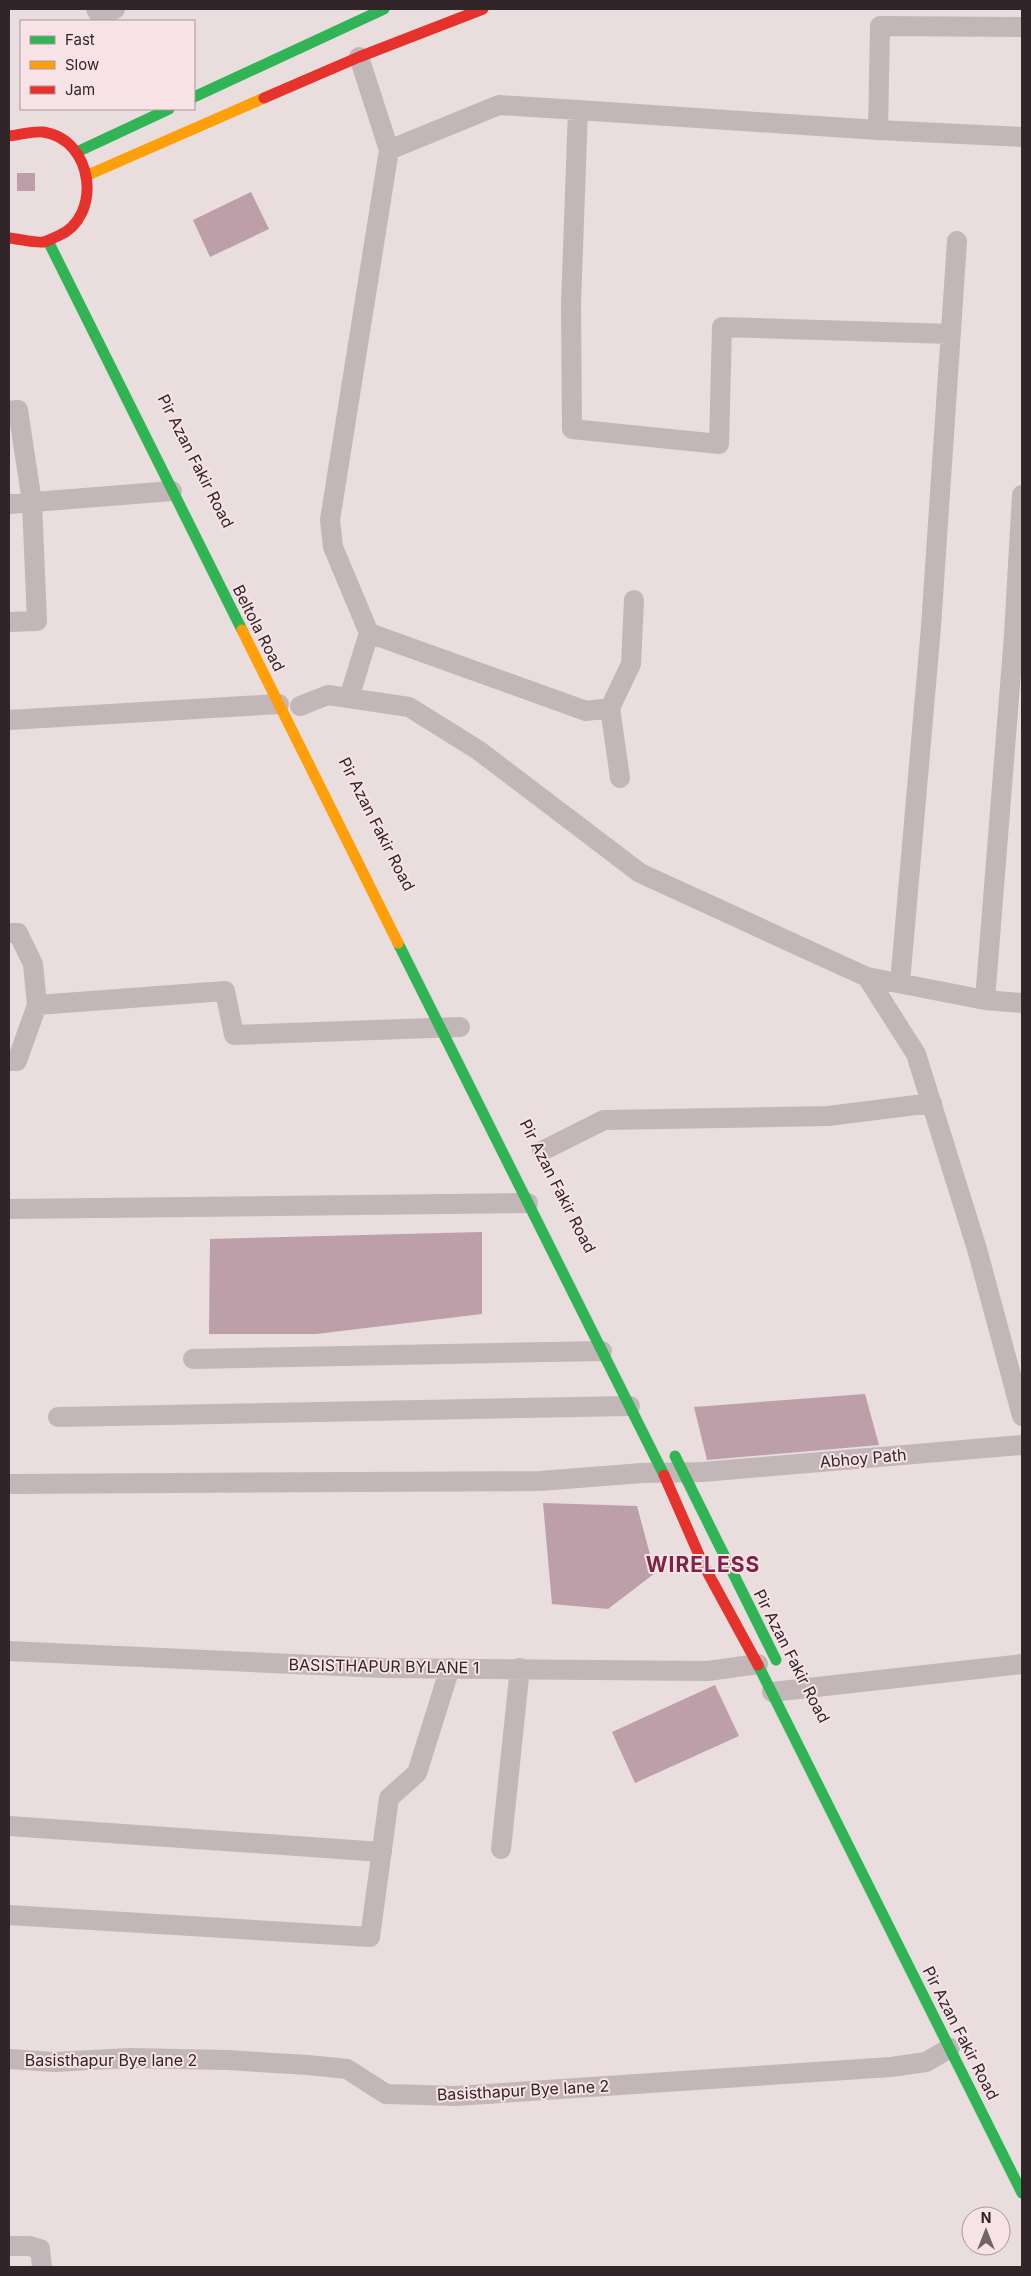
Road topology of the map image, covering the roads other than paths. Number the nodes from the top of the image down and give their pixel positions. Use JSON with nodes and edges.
{"nodes":[{"id":1,"x":96,"y":9,"type":"edge"},
{"id":2,"x":115,"y":9,"type":"edge"},
{"id":3,"x":384,"y":9,"type":"edge"},
{"id":4,"x":483,"y":9,"type":"edge"},
{"id":5,"x":437,"y":15,"type":"dead end"},
{"id":6,"x":1022,"y":27,"type":"edge"},
{"id":7,"x":417,"y":35,"type":"junction"},
{"id":8,"x":359,"y":57,"type":"junction"},
{"id":9,"x":195,"y":97,"type":"edge"},
{"id":10,"x":167,"y":110,"type":"edge"},
{"id":11,"x":578,"y":110,"type":"junction"},
{"id":12,"x":878,"y":130,"type":"junction"},
{"id":13,"x":9,"y":136,"type":"edge"},
{"id":14,"x":1022,"y":137,"type":"edge"},
{"id":15,"x":389,"y":150,"type":"junction"},
{"id":16,"x":77,"y":152,"type":"junction"},
{"id":17,"x":88,"y":175,"type":"junction"},
{"id":18,"x":9,"y":238,"type":"edge"},
{"id":19,"x":48,"y":241,"type":"junction"},
{"id":20,"x":957,"y":241,"type":"dead end"},
{"id":21,"x":951,"y":334,"type":"junction"},
{"id":22,"x":9,"y":411,"type":"edge"},
{"id":23,"x":172,"y":491,"type":"junction"},
{"id":24,"x":1022,"y":495,"type":"edge"},
{"id":25,"x":32,"y":502,"type":"junction"},
{"id":26,"x":9,"y":504,"type":"edge"},
{"id":27,"x":634,"y":600,"type":"dead end"},
{"id":28,"x":9,"y":622,"type":"edge"},
{"id":29,"x":369,"y":633,"type":"junction"},
{"id":30,"x":1018,"y":635,"type":"edge"},
{"id":31,"x":350,"y":698,"type":"junction"},
{"id":32,"x":295,"y":706,"type":"junction"},
{"id":33,"x":610,"y":708,"type":"junction"},
{"id":34,"x":9,"y":720,"type":"edge"},
{"id":35,"x":620,"y":778,"type":"dead end"},
{"id":36,"x":9,"y":933,"type":"edge"},
{"id":37,"x":867,"y":977,"type":"junction"},
{"id":38,"x":900,"y":983,"type":"junction"},
{"id":39,"x":985,"y":1000,"type":"junction"},
{"id":40,"x":1022,"y":1003,"type":"edge"},
{"id":41,"x":37,"y":1005,"type":"junction"},
{"id":42,"x":455,"y":1027,"type":"junction"},
{"id":43,"x":9,"y":1061,"type":"edge"},
{"id":44,"x":932,"y":1103,"type":"junction"},
{"id":45,"x":542,"y":1151,"type":"dead end"},
{"id":46,"x":528,"y":1203,"type":"junction"},
{"id":47,"x":9,"y":1209,"type":"edge"},
{"id":48,"x":602,"y":1351,"type":"junction"},
{"id":49,"x":193,"y":1359,"type":"dead end"},
{"id":50,"x":630,"y":1406,"type":"junction"},
{"id":51,"x":1022,"y":1416,"type":"edge"},
{"id":52,"x":58,"y":1417,"type":"dead end"},
{"id":53,"x":1022,"y":1445,"type":"edge"},
{"id":54,"x":670,"y":1446,"type":"dead end"},
{"id":55,"x":673,"y":1473,"type":"junction"},
{"id":56,"x":9,"y":1484,"type":"edge"},
{"id":57,"x":9,"y":1651,"type":"edge"},
{"id":58,"x":758,"y":1664,"type":"junction"},
{"id":59,"x":1022,"y":1664,"type":"edge"},
{"id":60,"x":450,"y":1668,"type":"junction"},
{"id":61,"x":520,"y":1668,"type":"junction"},
{"id":62,"x":785,"y":1686,"type":"junction"},
{"id":63,"x":9,"y":1826,"type":"edge"},
{"id":64,"x":501,"y":1849,"type":"dead end"},
{"id":65,"x":382,"y":1852,"type":"junction"},
{"id":66,"x":9,"y":1915,"type":"edge"},
{"id":67,"x":950,"y":2048,"type":"junction"},
{"id":68,"x":9,"y":2059,"type":"edge"},
{"id":69,"x":1022,"y":2192,"type":"edge"},
{"id":70,"x":9,"y":2246,"type":"edge"},
{"id":71,"x":42,"y":2267,"type":"edge"}],
"edges":[{"from":1,"to":2,"type":"street"},
{"from":3,"to":9,"type":"main road"},
{"from":4,"to":7,"type":"main road"},
{"from":5,"to":7,"type":"main road"},
{"from":6,"to":12,"type":"street"},
{"from":7,"to":8,"type":"main road"},
{"from":8,"to":15,"type":"street"},
{"from":8,"to":17,"type":"main road"},
{"from":10,"to":16,"type":"main road"},
{"from":11,"to":12,"type":"street"},
{"from":11,"to":15,"type":"street"},
{"from":11,"to":21,"type":"street"},
{"from":12,"to":14,"type":"street"},
{"from":13,"to":16,"type":"main road"},
{"from":15,"to":29,"type":"street"},
{"from":16,"to":17,"type":"main road"},
{"from":17,"to":19,"type":"main road"},
{"from":18,"to":19,"type":"main road"},
{"from":19,"to":23,"type":"main road","name":"Beltola Road"},
{"from":20,"to":21,"type":"street"},
{"from":21,"to":38,"type":"street"},
{"from":22,"to":25,"type":"street"},
{"from":23,"to":25,"type":"street"},
{"from":23,"to":32,"type":"main road","name":"Beltola Road"},
{"from":24,"to":30,"type":"street"},
{"from":25,"to":26,"type":"street"},
{"from":25,"to":28,"type":"street"},
{"from":27,"to":33,"type":"street"},
{"from":29,"to":31,"type":"street"},
{"from":29,"to":33,"type":"street"},
{"from":30,"to":39,"type":"street"},
{"from":31,"to":32,"type":"street"},
{"from":31,"to":37,"type":"street"},
{"from":32,"to":34,"type":"street"},
{"from":32,"to":42,"type":"main road","name":"Beltola Road"},
{"from":33,"to":35,"type":"street"},
{"from":36,"to":41,"type":"street"},
{"from":37,"to":38,"type":"street"},
{"from":37,"to":44,"type":"street"},
{"from":38,"to":39,"type":"street"},
{"from":39,"to":40,"type":"street"},
{"from":41,"to":42,"type":"street"},
{"from":41,"to":43,"type":"street"},
{"from":42,"to":46,"type":"main road","name":"Pir Azan Fakir Road"},
{"from":44,"to":45,"type":"street"},
{"from":44,"to":51,"type":"street"},
{"from":46,"to":47,"type":"street"},
{"from":46,"to":48,"type":"main road","name":"Pir Azan Fakir Road"},
{"from":48,"to":49,"type":"street"},
{"from":48,"to":50,"type":"main road","name":"Pir Azan Fakir Road"},
{"from":50,"to":52,"type":"street"},
{"from":50,"to":55,"type":"main road","name":"Pir Azan Fakir Road"},
{"from":53,"to":55,"type":"street","name":"Abhoy Path"},
{"from":54,"to":55,"type":"main road","name":"Pir Azan Fakir Road"},
{"from":55,"to":56,"type":"street","name":"Abhoy Path"},
{"from":55,"to":58,"type":"main road","name":"Pir Azan Fakir Road"},
{"from":55,"to":62,"type":"main road","name":"Pir Azan Fakir Road"},
{"from":57,"to":60,"type":"street","name":"BASISTHAPUR BYLANE 1"},
{"from":58,"to":61,"type":"street","name":"BASISTHAPUR BYLANE 1"},
{"from":58,"to":62,"type":"main road","name":"Pir Azan Fakir Road"},
{"from":59,"to":62,"type":"street"},
{"from":60,"to":61,"type":"street","name":"BASISTHAPUR BYLANE 1"},
{"from":60,"to":65,"type":"street"},
{"from":61,"to":64,"type":"street"},
{"from":62,"to":67,"type":"main road","name":"Pir Azan Fakir Road"},
{"from":63,"to":65,"type":"street"},
{"from":65,"to":66,"type":"street"},
{"from":67,"to":68,"type":"street","name":"Basisthapur Bye lane 2"},
{"from":67,"to":69,"type":"main road","name":"Pir Azan Fakir Road"},
{"from":70,"to":71,"type":"street"}]}
